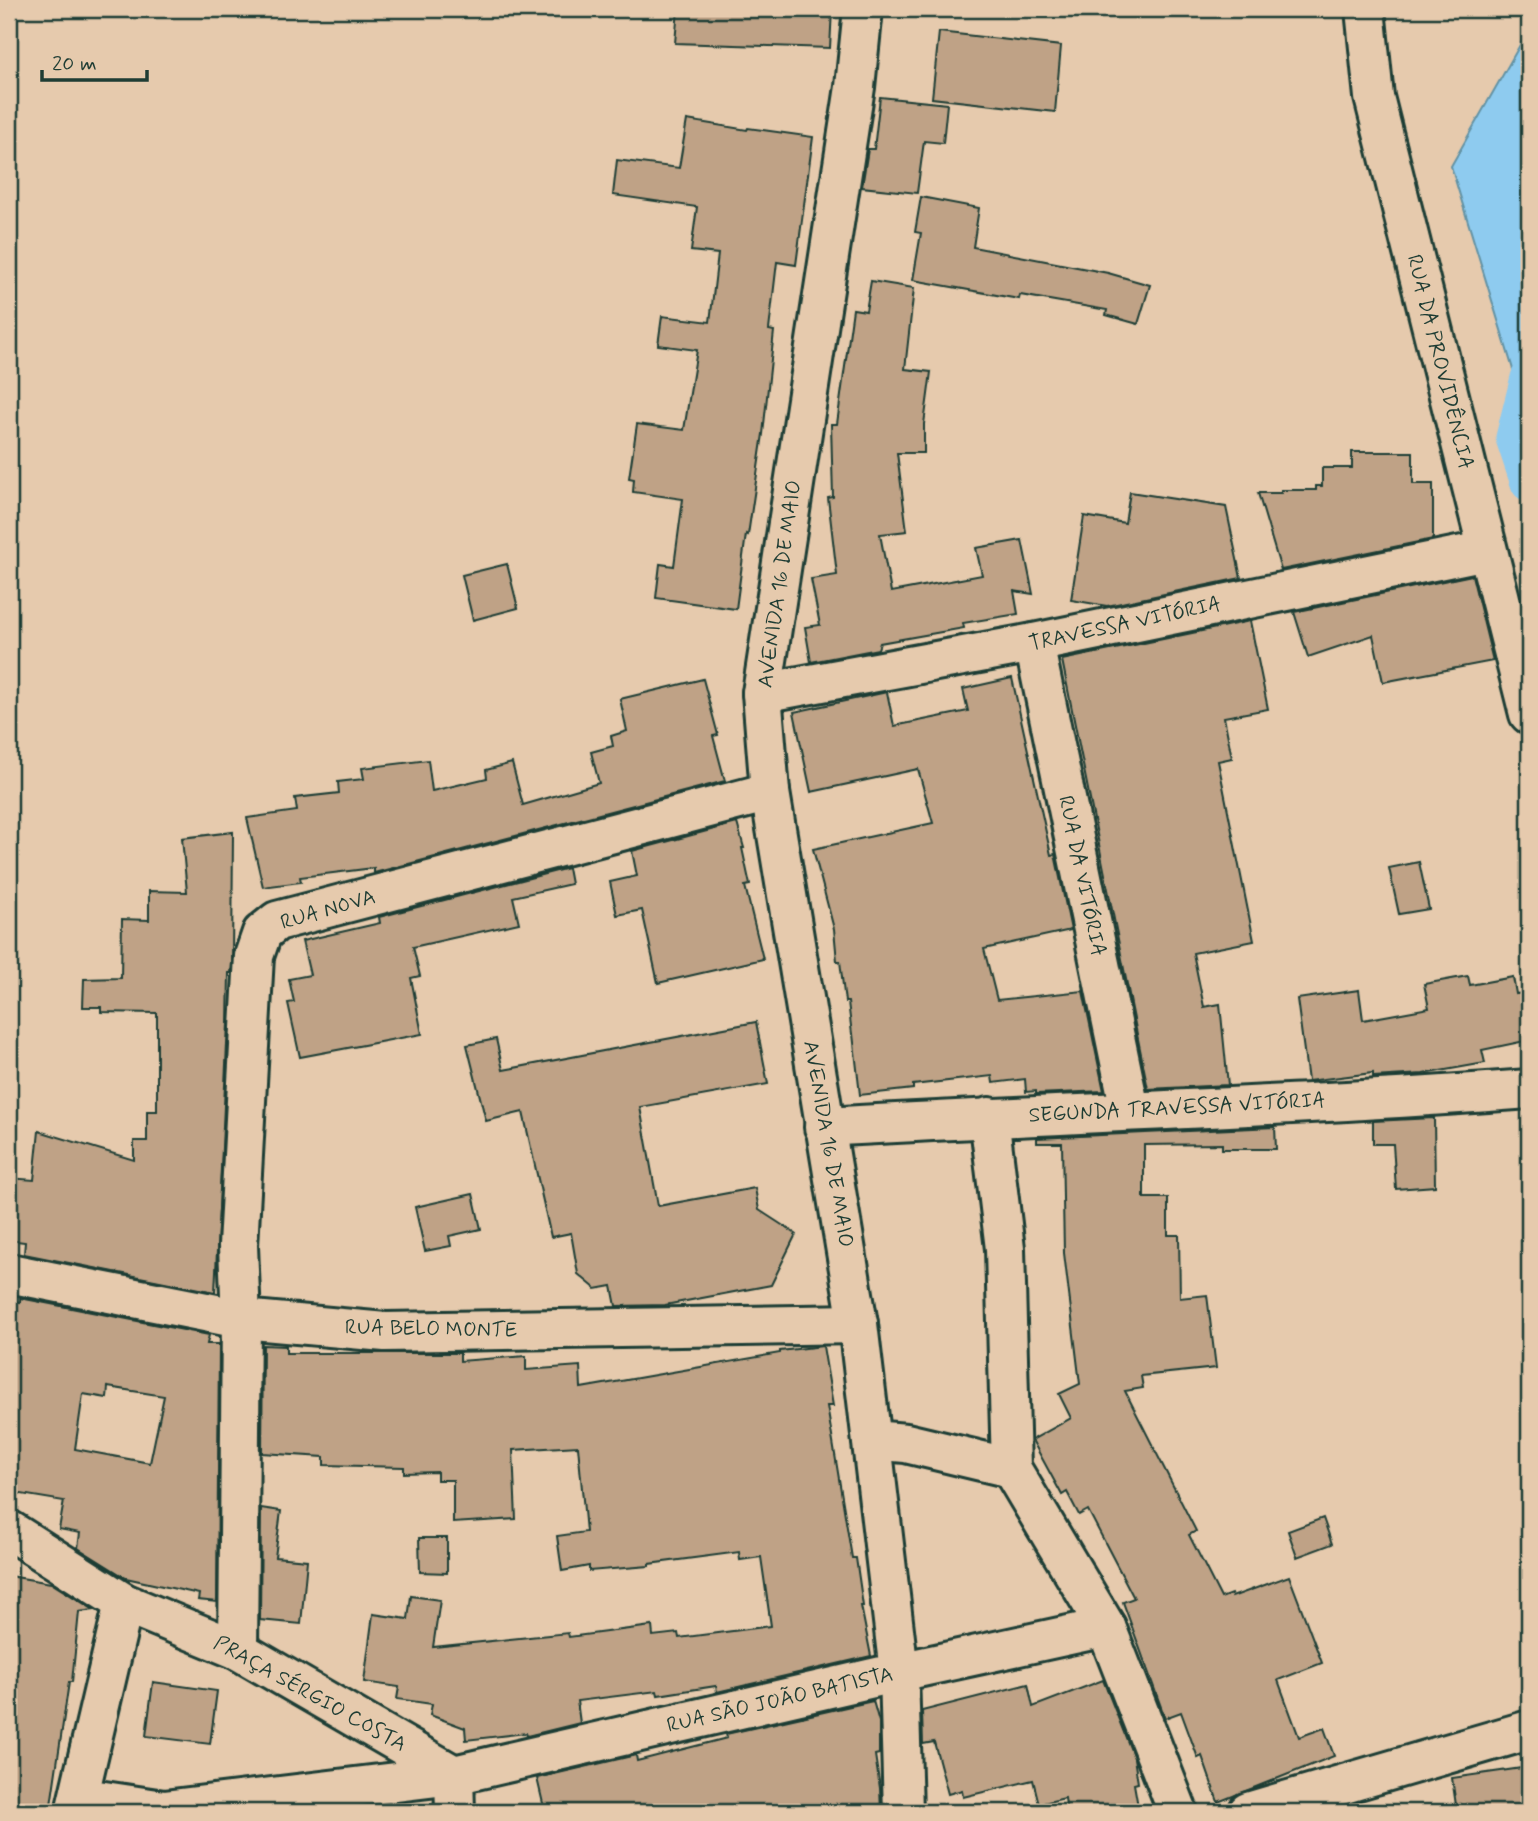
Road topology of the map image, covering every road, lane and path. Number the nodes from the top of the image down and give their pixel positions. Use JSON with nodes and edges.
{"nodes":[{"id":1,"x":863,"y":9,"type":"edge"},
{"id":2,"x":1365,"y":9,"type":"edge"},
{"id":3,"x":1487,"y":550,"type":"junction"},
{"id":4,"x":1034,"y":643,"type":"junction"},
{"id":5,"x":762,"y":693,"type":"junction"},
{"id":6,"x":1529,"y":714,"type":"edge"},
{"id":7,"x":770,"y":792,"type":"junction"},
{"id":8,"x":1529,"y":1089,"type":"edge"},
{"id":9,"x":1130,"y":1110,"type":"junction"},
{"id":10,"x":989,"y":1117,"type":"junction"},
{"id":11,"x":824,"y":1127,"type":"junction"},
{"id":12,"x":9,"y":1273,"type":"edge"},
{"id":13,"x":240,"y":1319,"type":"junction"},
{"id":14,"x":858,"y":1324,"type":"junction"},
{"id":15,"x":872,"y":1440,"type":"junction"},
{"id":16,"x":1010,"y":1468,"type":"junction"},
{"id":17,"x":9,"y":1531,"type":"edge"},
{"id":18,"x":124,"y":1603,"type":"junction"},
{"id":19,"x":1106,"y":1627,"type":"junction"},
{"id":20,"x":237,"y":1650,"type":"junction"},
{"id":21,"x":899,"y":1672,"type":"junction"},
{"id":22,"x":1529,"y":1730,"type":"edge"},
{"id":23,"x":454,"y":1775,"type":"junction"},
{"id":24,"x":78,"y":1803,"type":"edge"},
{"id":25,"x":164,"y":1811,"type":"edge"},
{"id":26,"x":456,"y":1812,"type":"edge"},
{"id":27,"x":904,"y":1812,"type":"edge"},
{"id":28,"x":1178,"y":1812,"type":"edge"},
{"id":29,"x":1248,"y":1812,"type":"edge"}],
"edges":[{"from":1,"to":5,"type":"street","name":"AVENIDA 16 DE MAIO"},
{"from":2,"to":3,"type":"street","name":"RUA DA PROVIDÊNCIA"},
{"from":3,"to":4,"type":"street","name":"TRAVESSA VITÓRIA"},
{"from":3,"to":6,"type":"street","name":"RUA DA PROVIDÊNCIA"},
{"from":4,"to":5,"type":"street","name":"TRAVESSA VITÓRIA"},
{"from":4,"to":9,"type":"street","name":"RUA DA VITÓRIA"},
{"from":5,"to":7,"type":"street","name":"AVENIDA 16 DE MAIO"},
{"from":7,"to":11,"type":"street","name":"AVENIDA 16 DE MAIO"},
{"from":7,"to":13,"type":"street","name":"RUA NOVA"},
{"from":8,"to":9,"type":"street","name":"SEGUNDA TRAVESSA VITÓRIA"},
{"from":9,"to":10,"type":"street","name":"SEGUNDA TRAVESSA VITÓRIA"},
{"from":10,"to":11,"type":"street","name":"SEGUNDA TRAVESSA VITÓRIA"},
{"from":10,"to":16,"type":"street"},
{"from":11,"to":14,"type":"street","name":"AVENIDA 16 DE MAIO"},
{"from":12,"to":13,"type":"street","name":"RUA BELO MONTE"},
{"from":13,"to":14,"type":"street","name":"RUA BELO MONTE"},
{"from":13,"to":20,"type":"street","name":"RUA NOVA"},
{"from":14,"to":15,"type":"street","name":"AVENIDA 16 DE MAIO"},
{"from":15,"to":16,"type":"street"},
{"from":15,"to":21,"type":"street","name":"AVENIDA 16 DE MAIO"},
{"from":16,"to":19,"type":"street"},
{"from":17,"to":18,"type":"street","name":"PRAÇA SÉRGIO COSTA"},
{"from":18,"to":20,"type":"street","name":"PRAÇA SÉRGIO COSTA"},
{"from":18,"to":24,"type":"street"},
{"from":19,"to":21,"type":"street","name":"RUA SÃO JOÃO BATISTA"},
{"from":19,"to":28,"type":"street"},
{"from":20,"to":23,"type":"street","name":"PRAÇA SÉRGIO COSTA"},
{"from":21,"to":23,"type":"street","name":"RUA SÃO JOÃO BATISTA"},
{"from":21,"to":27,"type":"street","name":"AVENIDA 16 DE MAIO"},
{"from":22,"to":29,"type":"street"},
{"from":23,"to":25,"type":"street","name":"RUA SÃO JOÃO BATISTA"},
{"from":23,"to":26,"type":"street"},
{"from":24,"to":25,"type":"street","name":"RUA SÃO JOÃO BATISTA"}]}
